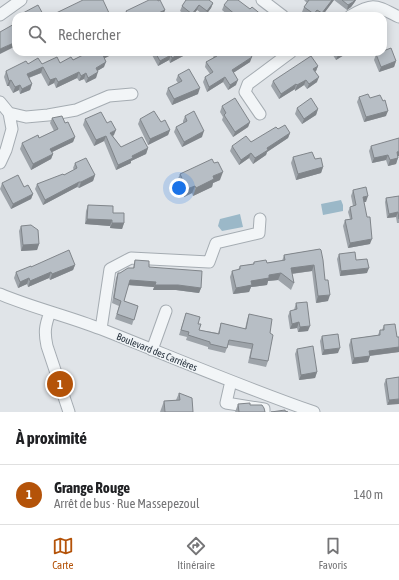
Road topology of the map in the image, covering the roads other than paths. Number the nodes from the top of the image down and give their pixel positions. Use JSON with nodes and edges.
{"nodes":[{"id":1,"x":21,"y":0,"type":"edge"},
{"id":2,"x":262,"y":0,"type":"edge"},
{"id":3,"x":278,"y":12,"type":"edge"},
{"id":4,"x":357,"y":12,"type":"edge"},
{"id":5,"x":0,"y":15,"type":"edge"},
{"id":6,"x":399,"y":17,"type":"edge"},
{"id":7,"x":286,"y":56,"type":"edge"},
{"id":8,"x":132,"y":94,"type":"dead end"},
{"id":9,"x":0,"y":102,"type":"edge"},
{"id":10,"x":9,"y":113,"type":"junction"},
{"id":11,"x":260,"y":114,"type":"dead end"},
{"id":12,"x":0,"y":163,"type":"edge"},
{"id":13,"x":260,"y":219,"type":"dead end"},
{"id":14,"x":0,"y":294,"type":"edge"},
{"id":15,"x":166,"y":311,"type":"dead end"},
{"id":16,"x":50,"y":312,"type":"junction"},
{"id":17,"x":101,"y":329,"type":"junction"},
{"id":18,"x":152,"y":350,"type":"junction"},
{"id":19,"x":231,"y":381,"type":"junction"},
{"id":20,"x":69,"y":412,"type":"edge"},
{"id":21,"x":264,"y":412,"type":"edge"},
{"id":22,"x":314,"y":412,"type":"edge"}],
"edges":[{"from":1,"to":5,"type":"street"},
{"from":2,"to":3,"type":"street"},
{"from":4,"to":6,"type":"street"},
{"from":7,"to":11,"type":"street"},
{"from":8,"to":10,"type":"street"},
{"from":9,"to":10,"type":"street"},
{"from":10,"to":12,"type":"street"},
{"from":13,"to":17,"type":"street"},
{"from":14,"to":16,"type":"street","name":"Boulevard des Carrières"},
{"from":15,"to":18,"type":"street"},
{"from":16,"to":17,"type":"street","name":"Boulevard des Carrières"},
{"from":16,"to":20,"type":"street"},
{"from":17,"to":18,"type":"street","name":"Boulevard des Carrières"},
{"from":18,"to":19,"type":"street","name":"Boulevard des Carrières"},
{"from":19,"to":21,"type":"street"},
{"from":19,"to":22,"type":"street","name":"Boulevard des Carrières"}]}
